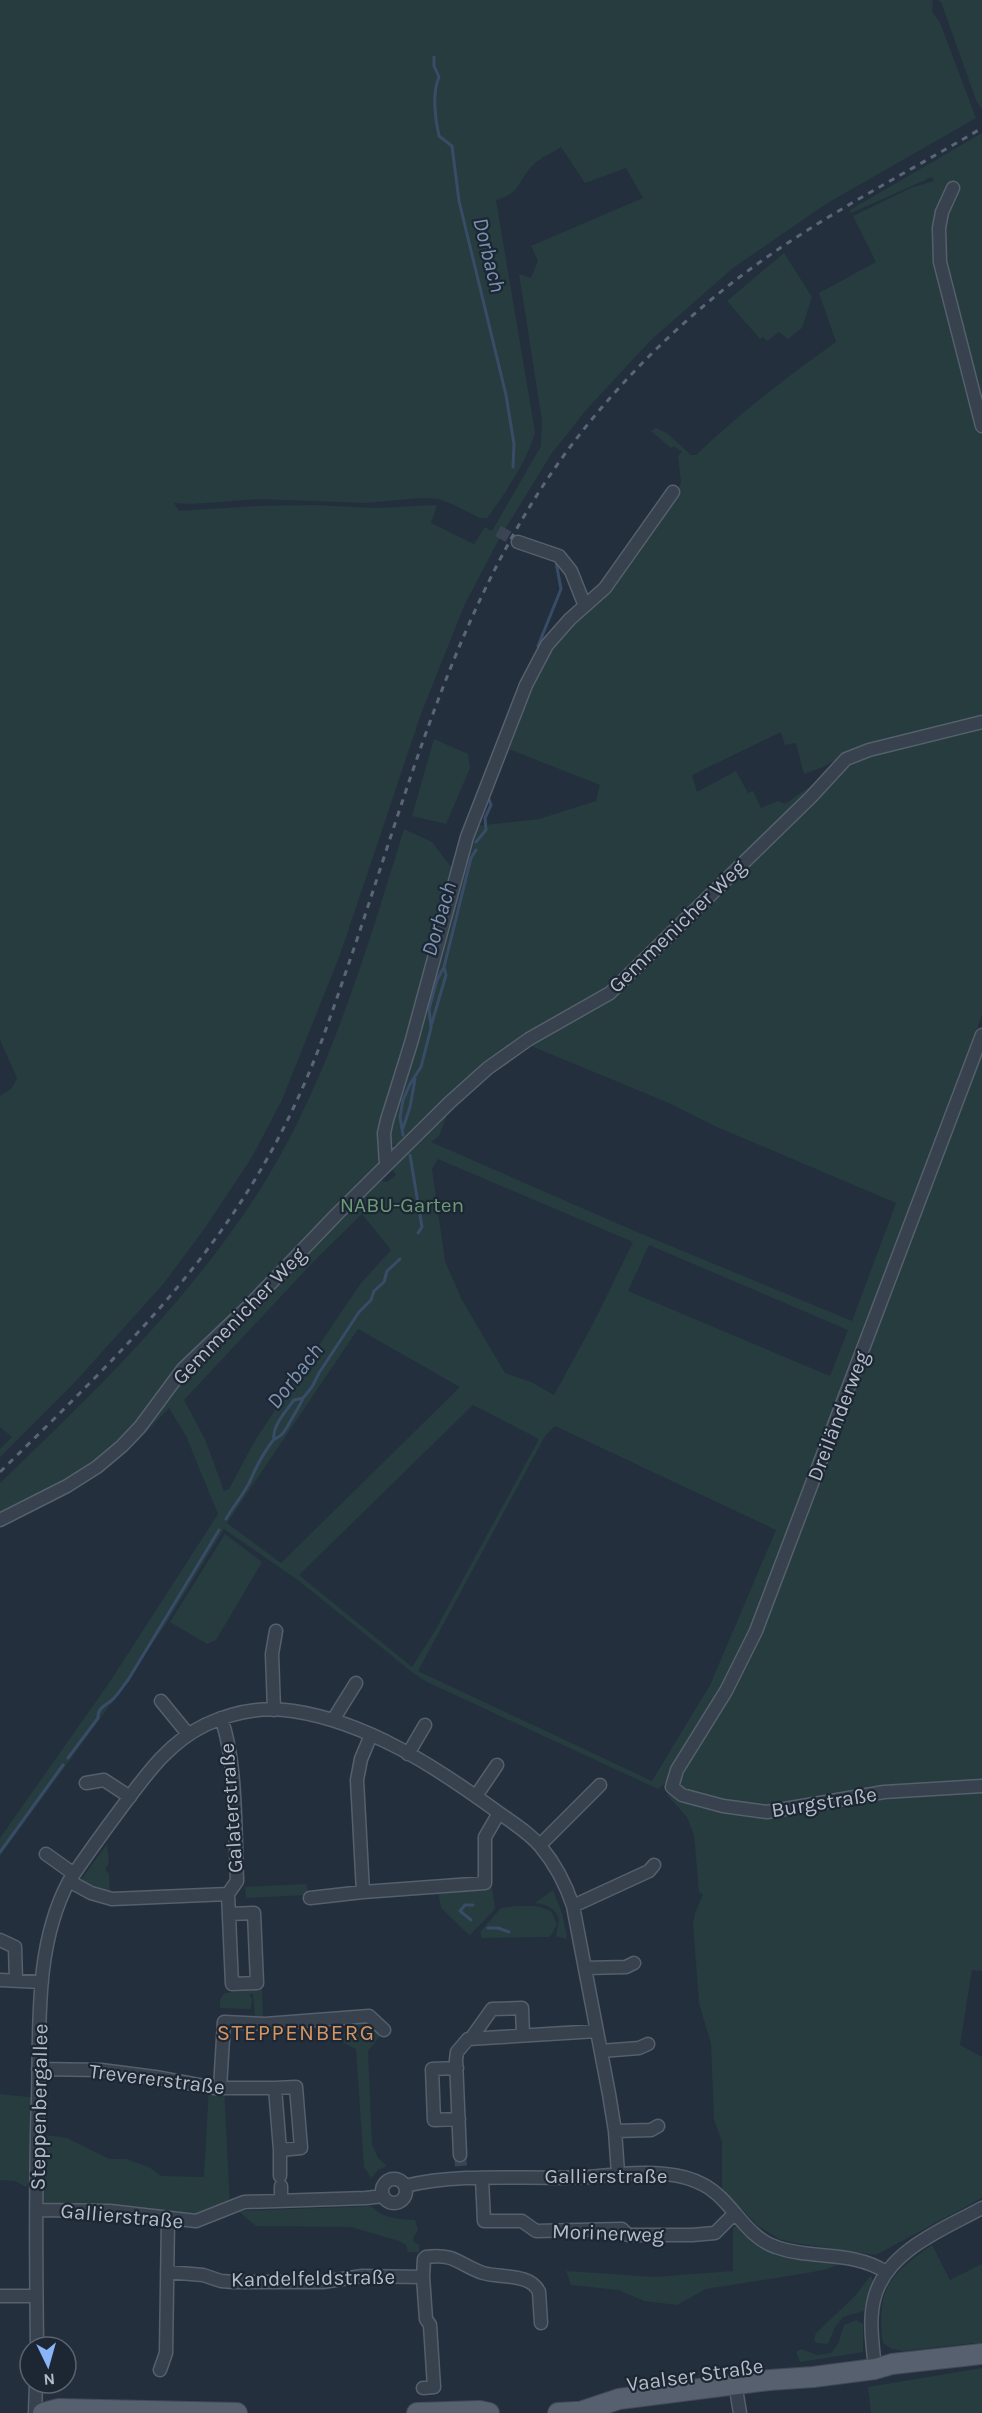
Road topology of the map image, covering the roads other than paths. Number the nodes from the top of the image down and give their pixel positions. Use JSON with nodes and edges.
{"nodes":[{"id":1,"x":953,"y":188,"type":"dead end"},
{"id":2,"x":982,"y":426,"type":"edge"},
{"id":3,"x":673,"y":492,"type":"dead end"},
{"id":4,"x":519,"y":542,"type":"tunnel mouth"},
{"id":5,"x":585,"y":606,"type":"junction"},
{"id":6,"x":982,"y":722,"type":"edge"},
{"id":7,"x":982,"y":1035,"type":"edge"},
{"id":8,"x":386,"y":1165,"type":"junction"},
{"id":9,"x":0,"y":1520,"type":"edge"},
{"id":10,"x":276,"y":1631,"type":"dead end"},
{"id":11,"x":356,"y":1683,"type":"dead end"},
{"id":12,"x":162,"y":1701,"type":"dead end"},
{"id":13,"x":274,"y":1710,"type":"junction"},
{"id":14,"x":221,"y":1718,"type":"junction"},
{"id":15,"x":333,"y":1720,"type":"junction"},
{"id":16,"x":425,"y":1725,"type":"dead end"},
{"id":17,"x":188,"y":1734,"type":"junction"},
{"id":18,"x":371,"y":1736,"type":"junction"},
{"id":19,"x":408,"y":1754,"type":"junction"},
{"id":20,"x":497,"y":1765,"type":"dead end"},
{"id":21,"x":86,"y":1783,"type":"dead end"},
{"id":22,"x":600,"y":1785,"type":"dead end"},
{"id":23,"x":982,"y":1786,"type":"edge"},
{"id":24,"x":672,"y":1787,"type":"joint"},
{"id":25,"x":130,"y":1797,"type":"junction"},
{"id":26,"x":476,"y":1797,"type":"junction"},
{"id":27,"x":499,"y":1814,"type":"junction"},
{"id":28,"x":540,"y":1845,"type":"junction"},
{"id":29,"x":46,"y":1854,"type":"dead end"},
{"id":30,"x":654,"y":1865,"type":"dead end"},
{"id":31,"x":71,"y":1877,"type":"junction"},
{"id":32,"x":363,"y":1893,"type":"junction"},
{"id":33,"x":228,"y":1894,"type":"junction"},
{"id":34,"x":310,"y":1898,"type":"dead end"},
{"id":35,"x":573,"y":1906,"type":"junction"},
{"id":36,"x":229,"y":1914,"type":"junction"},
{"id":37,"x":0,"y":1940,"type":"edge"},
{"id":38,"x":634,"y":1963,"type":"dead end"},
{"id":39,"x":585,"y":1968,"type":"junction"},
{"id":40,"x":0,"y":1980,"type":"edge"},
{"id":41,"x":16,"y":1981,"type":"junction"},
{"id":42,"x":42,"y":1982,"type":"junction"},
{"id":43,"x":384,"y":2030,"type":"dead end"},
{"id":44,"x":597,"y":2031,"type":"junction"},
{"id":45,"x":523,"y":2035,"type":"junction"},
{"id":46,"x":472,"y":2037,"type":"junction"},
{"id":47,"x":648,"y":2044,"type":"dead end"},
{"id":48,"x":601,"y":2051,"type":"junction"},
{"id":49,"x":38,"y":2068,"type":"junction"},
{"id":50,"x":457,"y":2068,"type":"junction"},
{"id":51,"x":220,"y":2088,"type":"junction"},
{"id":52,"x":275,"y":2088,"type":"junction"},
{"id":53,"x":459,"y":2119,"type":"junction"},
{"id":54,"x":658,"y":2126,"type":"dead end"},
{"id":55,"x":615,"y":2131,"type":"junction"},
{"id":56,"x":280,"y":2150,"type":"junction"},
{"id":57,"x":618,"y":2173,"type":"junction"},
{"id":58,"x":482,"y":2179,"type":"junction"},
{"id":59,"x":462,"y":2180,"type":"junction"},
{"id":60,"x":281,"y":2201,"type":"junction"},
{"id":61,"x":982,"y":2208,"type":"edge"},
{"id":62,"x":37,"y":2210,"type":"junction"},
{"id":63,"x":735,"y":2213,"type":"junction"},
{"id":64,"x":168,"y":2219,"type":"junction"},
{"id":65,"x":167,"y":2272,"type":"junction"},
{"id":66,"x":886,"y":2272,"type":"junction"},
{"id":67,"x":423,"y":2277,"type":"junction"},
{"id":68,"x":36,"y":2295,"type":"junction"},
{"id":69,"x":0,"y":2296,"type":"edge"},
{"id":70,"x":541,"y":2323,"type":"dead end"},
{"id":71,"x":37,"y":2335,"type":"edge"},
{"id":72,"x":982,"y":2356,"type":"edge"},
{"id":73,"x":875,"y":2369,"type":"junction"},
{"id":74,"x":160,"y":2370,"type":"dead end"},
{"id":75,"x":813,"y":2377,"type":"junction"},
{"id":76,"x":423,"y":2388,"type":"dead end"},
{"id":77,"x":36,"y":2395,"type":"edge"},
{"id":78,"x":738,"y":2404,"type":"edge"},
{"id":79,"x":583,"y":2411,"type":"junction"},
{"id":80,"x":35,"y":2413,"type":"edge"},
{"id":81,"x":43,"y":2413,"type":"edge"},
{"id":82,"x":237,"y":2413,"type":"edge"},
{"id":83,"x":417,"y":2413,"type":"edge"},
{"id":84,"x":489,"y":2413,"type":"edge"},
{"id":85,"x":558,"y":2413,"type":"edge"}],
"edges":[{"from":1,"to":2,"type":"street"},
{"from":3,"to":5,"type":"street"},
{"from":4,"to":5,"type":"street"},
{"from":5,"to":8,"type":"street"},
{"from":6,"to":8,"type":"street","name":"Gemmenicher Weg"},
{"from":7,"to":24,"type":"street","name":"Dreiländerweg"},
{"from":8,"to":9,"type":"street","name":"Gemmenicher Weg"},
{"from":10,"to":13,"type":"street"},
{"from":11,"to":15,"type":"street"},
{"from":12,"to":17,"type":"street"},
{"from":13,"to":14,"type":"street","name":"Steppenbergallee"},
{"from":13,"to":15,"type":"street","name":"Steppenbergallee"},
{"from":14,"to":17,"type":"street","name":"Steppenbergallee"},
{"from":14,"to":33,"type":"street","name":"Galaterstraße"},
{"from":15,"to":18,"type":"street","name":"Steppenbergallee"},
{"from":16,"to":19,"type":"street"},
{"from":17,"to":25,"type":"street","name":"Steppenbergallee"},
{"from":18,"to":19,"type":"street","name":"Steppenbergallee"},
{"from":18,"to":32,"type":"street"},
{"from":19,"to":26,"type":"street","name":"Steppenbergallee"},
{"from":20,"to":26,"type":"street"},
{"from":21,"to":25,"type":"street"},
{"from":22,"to":28,"type":"street"},
{"from":23,"to":24,"type":"street","name":"Burgstraße"},
{"from":25,"to":31,"type":"street","name":"Steppenbergallee"},
{"from":26,"to":27,"type":"street","name":"Steppenbergallee"},
{"from":27,"to":28,"type":"street","name":"Steppenbergallee"},
{"from":27,"to":32,"type":"street"},
{"from":28,"to":35,"type":"street","name":"Steppenbergallee"},
{"from":29,"to":31,"type":"street"},
{"from":30,"to":35,"type":"street"},
{"from":31,"to":33,"type":"street","name":"Galaterstraße"},
{"from":31,"to":42,"type":"street","name":"Steppenbergallee"},
{"from":32,"to":34,"type":"street"},
{"from":33,"to":36,"type":"street","name":"Galaterstraße"},
{"from":35,"to":39,"type":"street","name":"Steppenbergallee"},
{"from":36,"to":36,"type":"street","name":"Galaterstraße"},
{"from":37,"to":41,"type":"street"},
{"from":38,"to":39,"type":"street"},
{"from":39,"to":44,"type":"street","name":"Steppenbergallee"},
{"from":40,"to":41,"type":"street"},
{"from":41,"to":42,"type":"street"},
{"from":42,"to":49,"type":"street","name":"Steppenbergallee"},
{"from":43,"to":51,"type":"street"},
{"from":44,"to":45,"type":"street"},
{"from":44,"to":48,"type":"street","name":"Steppenbergallee"},
{"from":45,"to":46,"type":"street"},
{"from":45,"to":46,"type":"street"},
{"from":46,"to":50,"type":"street"},
{"from":47,"to":48,"type":"street"},
{"from":48,"to":55,"type":"street","name":"Steppenbergallee"},
{"from":49,"to":51,"type":"street","name":"Trevererstraße"},
{"from":49,"to":62,"type":"street","name":"Steppenbergallee"},
{"from":50,"to":53,"type":"street"},
{"from":50,"to":53,"type":"street"},
{"from":51,"to":52,"type":"street","name":"Trevererstraße"},
{"from":52,"to":56,"type":"street"},
{"from":52,"to":56,"type":"street","name":"Trevererstraße"},
{"from":53,"to":59,"type":"street"},
{"from":54,"to":55,"type":"street"},
{"from":55,"to":57,"type":"street","name":"Steppenbergallee"},
{"from":56,"to":60,"type":"street"},
{"from":57,"to":58,"type":"street","name":"Gallierstraße"},
{"from":57,"to":63,"type":"street","name":"Gallierstraße"},
{"from":58,"to":59,"type":"street","name":"Gallierstraße"},
{"from":58,"to":63,"type":"street","name":"Morinerweg"},
{"from":59,"to":60,"type":"street","name":"Gallierstraße"},
{"from":60,"to":64,"type":"street","name":"Gallierstraße"},
{"from":61,"to":66,"type":"street"},
{"from":62,"to":64,"type":"street","name":"Gallierstraße"},
{"from":62,"to":68,"type":"street","name":"Steppenbergallee"},
{"from":63,"to":66,"type":"street","name":"Gallierstraße"},
{"from":64,"to":65,"type":"street"},
{"from":65,"to":67,"type":"street","name":"Kandelfeldstraße"},
{"from":65,"to":74,"type":"street"},
{"from":66,"to":73,"type":"street"},
{"from":67,"to":70,"type":"street","name":"Kandelfeldstraße"},
{"from":67,"to":76,"type":"street","name":"Kandelfeldstraße"},
{"from":68,"to":69,"type":"street"},
{"from":68,"to":71,"type":"street","name":"Steppenbergallee"},
{"from":72,"to":73,"type":"main road","name":"Vaalser Straße"},
{"from":73,"to":75,"type":"main road","name":"Vaalser Straße"},
{"from":75,"to":78,"type":"main road","name":"Vaalser Straße"},
{"from":75,"to":79,"type":"main road","name":"Vaalser Straße"},
{"from":77,"to":80,"type":"street"},
{"from":78,"to":79,"type":"main road","name":"Vaalser Straße"},
{"from":79,"to":85,"type":"main road","name":"Vaalser Straße"},
{"from":81,"to":82,"type":"main road"},
{"from":83,"to":84,"type":"main road"}]}
